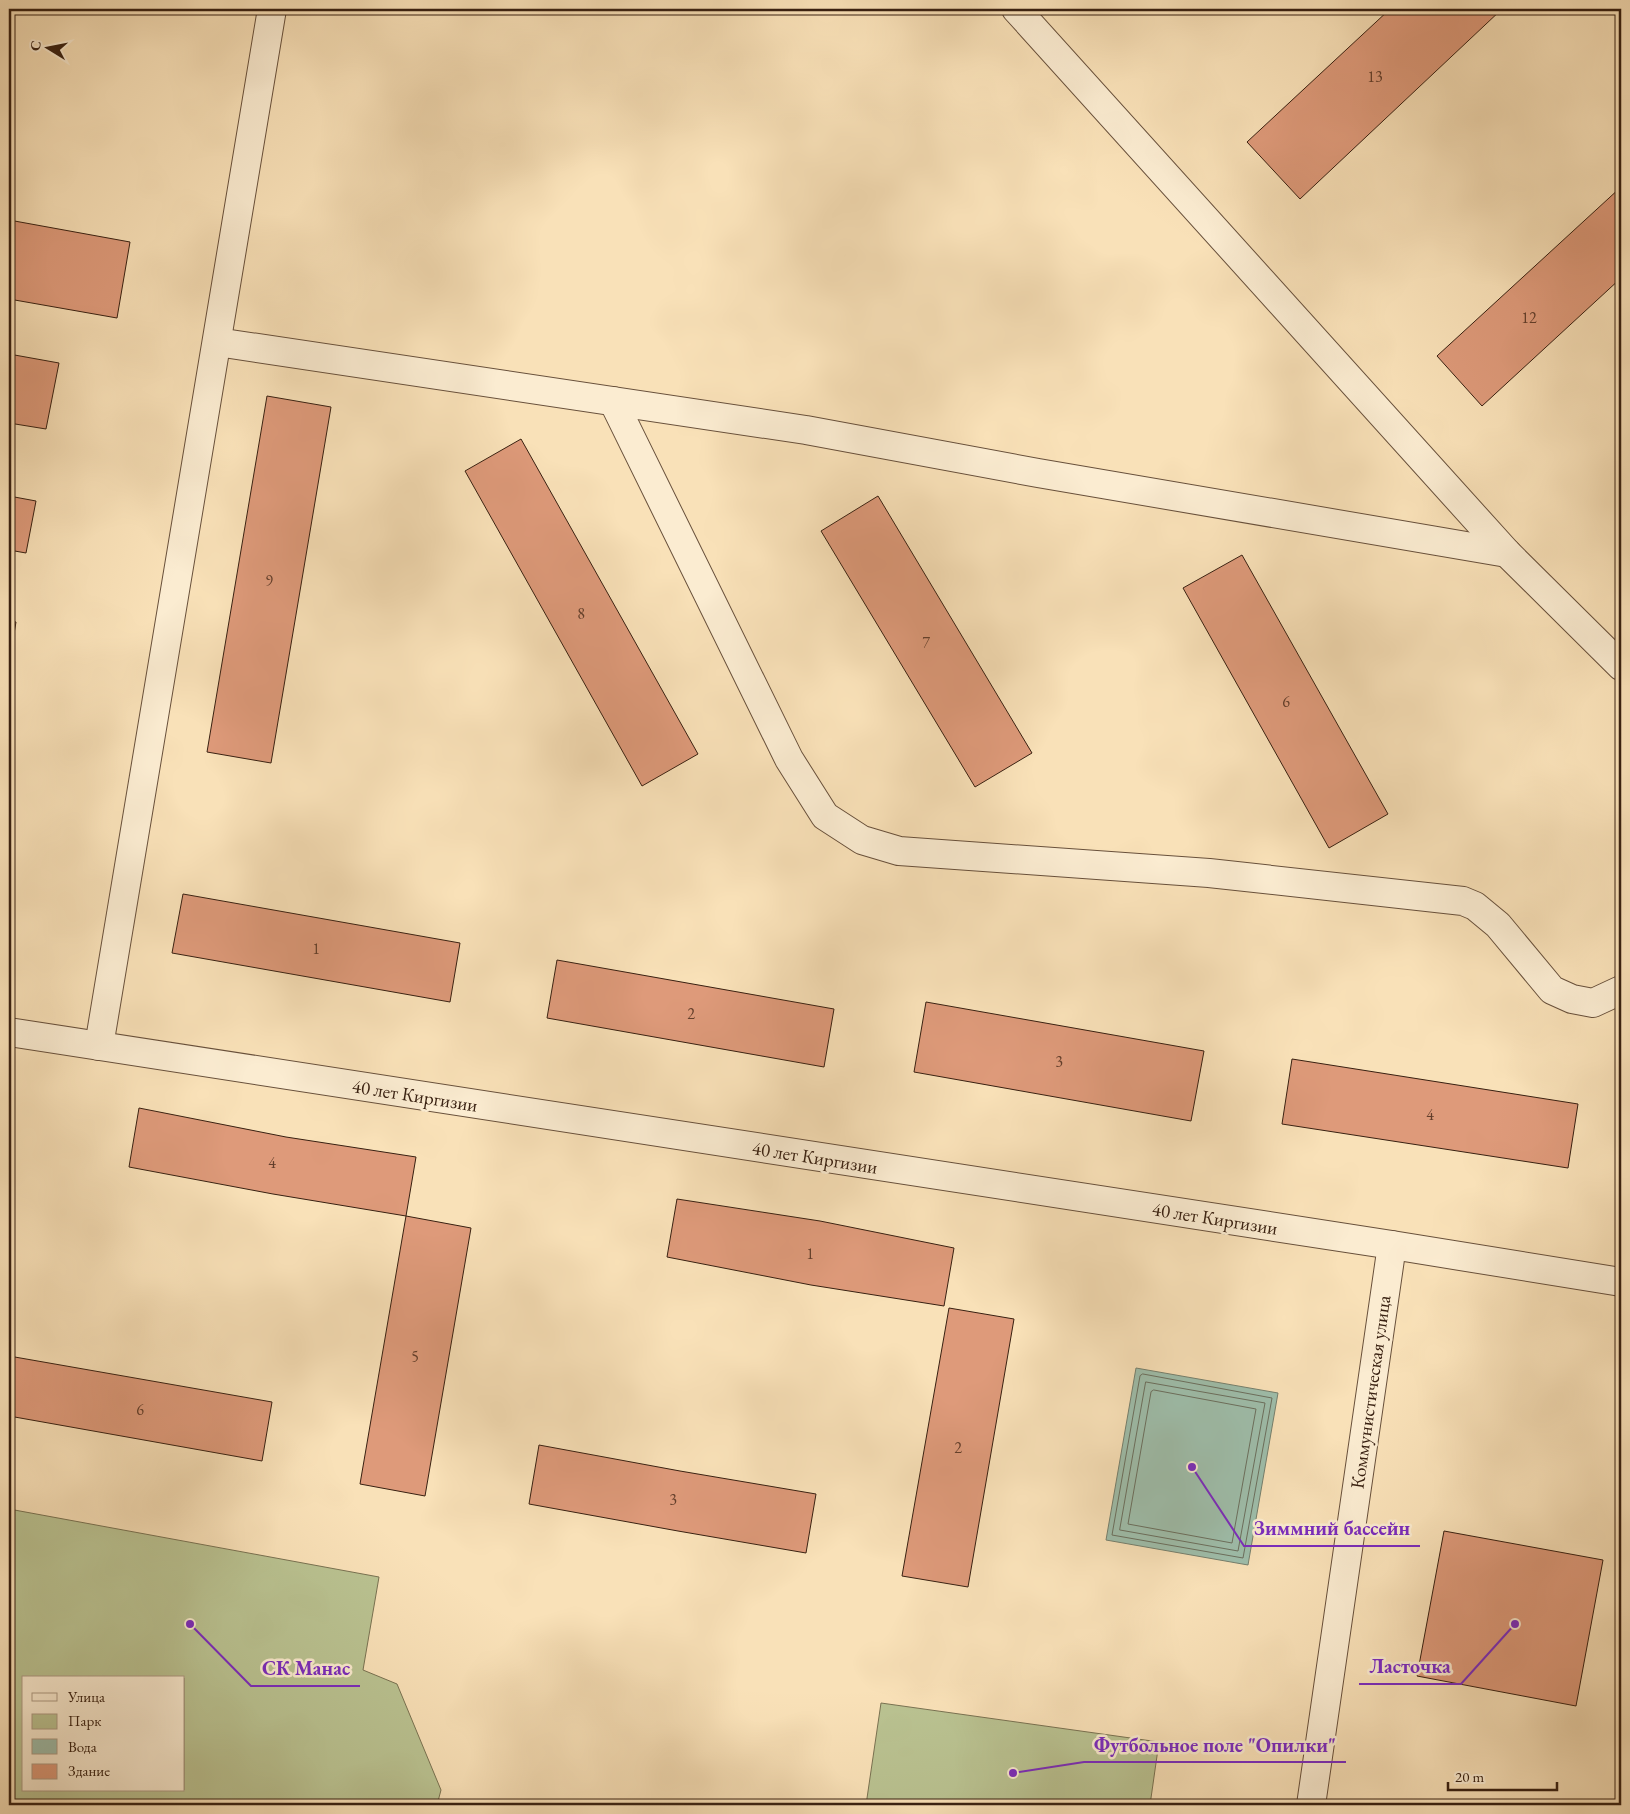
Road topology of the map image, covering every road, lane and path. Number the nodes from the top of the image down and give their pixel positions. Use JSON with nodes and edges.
{"nodes":[{"id":1,"x":272,"y":9,"type":"edge"},
{"id":2,"x":1016,"y":9,"type":"edge"},
{"id":3,"x":217,"y":342,"type":"junction"},
{"id":4,"x":613,"y":401,"type":"junction"},
{"id":5,"x":1507,"y":553,"type":"junction"},
{"id":6,"x":1621,"y":666,"type":"edge"},
{"id":7,"x":1621,"y":990,"type":"edge"},
{"id":8,"x":9,"y":1032,"type":"edge"},
{"id":9,"x":99,"y":1046,"type":"junction"},
{"id":10,"x":1392,"y":1246,"type":"junction"},
{"id":11,"x":1621,"y":1282,"type":"edge"},
{"id":12,"x":1311,"y":1805,"type":"edge"}],
"edges":[{"from":1,"to":3,"type":"street"},
{"from":2,"to":5,"type":"street"},
{"from":3,"to":4,"type":"street"},
{"from":3,"to":9,"type":"street"},
{"from":4,"to":5,"type":"street"},
{"from":4,"to":7,"type":"street"},
{"from":5,"to":6,"type":"street"},
{"from":8,"to":9,"type":"street","name":"40 лет Киргизии"},
{"from":9,"to":10,"type":"street","name":"40 лет Киргизии"},
{"from":10,"to":11,"type":"street","name":"40 лет Киргизии"},
{"from":10,"to":12,"type":"street","name":"Коммунистическая улица"}]}
